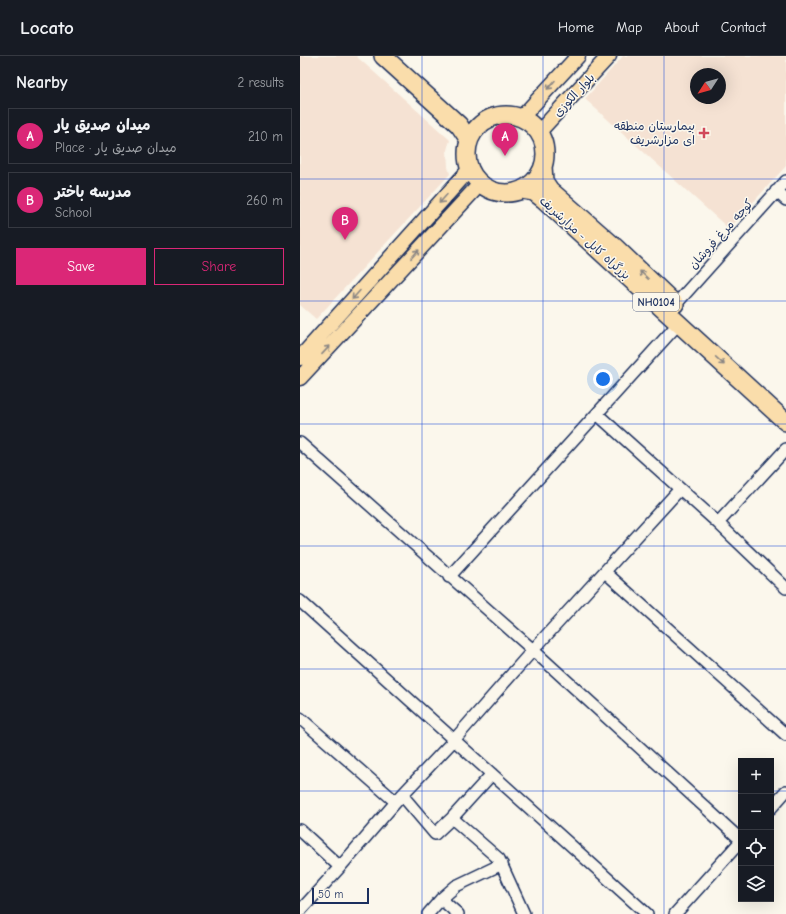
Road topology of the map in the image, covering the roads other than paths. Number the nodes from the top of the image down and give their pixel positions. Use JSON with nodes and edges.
{"nodes":[{"id":1,"x":383,"y":56,"type":"edge"},
{"id":2,"x":397,"y":56,"type":"edge"},
{"id":3,"x":578,"y":56,"type":"edge"},
{"id":4,"x":609,"y":56,"type":"edge"},
{"id":5,"x":521,"y":118,"type":"junction"},
{"id":6,"x":486,"y":121,"type":"junction"},
{"id":7,"x":538,"y":133,"type":"junction"},
{"id":8,"x":469,"y":140,"type":"junction"},
{"id":9,"x":543,"y":166,"type":"junction"},
{"id":10,"x":469,"y":170,"type":"junction"},
{"id":11,"x":786,"y":181,"type":"edge"},
{"id":12,"x":480,"y":184,"type":"junction"},
{"id":13,"x":522,"y":190,"type":"junction"},
{"id":14,"x":776,"y":191,"type":"junction"},
{"id":15,"x":786,"y":200,"type":"edge"},
{"id":16,"x":676,"y":304,"type":"junction"},
{"id":17,"x":679,"y":323,"type":"junction"},
{"id":18,"x":300,"y":358,"type":"edge"},
{"id":19,"x":300,"y":378,"type":"edge"},
{"id":20,"x":786,"y":406,"type":"edge"},
{"id":21,"x":597,"y":414,"type":"junction"},
{"id":22,"x":786,"y":422,"type":"edge"},
{"id":23,"x":300,"y":443,"type":"edge"},
{"id":24,"x":786,"y":449,"type":"edge"},
{"id":25,"x":680,"y":489,"type":"junction"},
{"id":26,"x":718,"y":523,"type":"junction"},
{"id":27,"x":605,"y":572,"type":"junction"},
{"id":28,"x":449,"y":577,"type":"junction"},
{"id":29,"x":786,"y":588,"type":"edge"},
{"id":30,"x":300,"y":601,"type":"edge"},
{"id":31,"x":533,"y":650,"type":"junction"},
{"id":32,"x":300,"y":718,"type":"edge"},
{"id":33,"x":786,"y":735,"type":"edge"},
{"id":34,"x":454,"y":740,"type":"junction"},
{"id":35,"x":492,"y":774,"type":"junction"},
{"id":36,"x":786,"y":792,"type":"edge"},
{"id":37,"x":399,"y":799,"type":"junction"},
{"id":38,"x":774,"y":805,"type":"edge"},
{"id":39,"x":452,"y":818,"type":"junction"},
{"id":40,"x":300,"y":830,"type":"edge"},
{"id":41,"x":738,"y":838,"type":"edge"},
{"id":42,"x":738,"y":844,"type":"edge"},
{"id":43,"x":502,"y":864,"type":"junction"},
{"id":44,"x":340,"y":867,"type":"junction"},
{"id":45,"x":441,"y":899,"type":"junction"},
{"id":46,"x":300,"y":911,"type":"edge"},
{"id":47,"x":428,"y":914,"type":"edge"},
{"id":48,"x":458,"y":914,"type":"edge"},
{"id":49,"x":524,"y":914,"type":"edge"},
{"id":50,"x":648,"y":914,"type":"edge"},
{"id":51,"x":675,"y":914,"type":"edge"}],
"edges":[{"from":1,"to":8,"type":"highway"},
{"from":2,"to":6,"type":"highway"},
{"from":3,"to":5,"type":"main road","name":"بلوار الکوزی","one_way":true},
{"from":4,"to":7,"type":"main road","name":"بلوار الکوزی"},
{"from":5,"to":6,"type":"highway"},
{"from":5,"to":7,"type":"highway","number":"NH0104"},
{"from":6,"to":8,"type":"highway"},
{"from":7,"to":9,"type":"highway","number":"NH0104"},
{"from":8,"to":10,"type":"highway"},
{"from":9,"to":13,"type":"highway"},
{"from":16,"to":9,"type":"highway","name":"بزرگراه کابل - مزارشریف","number":"NH0104","one_way":true},
{"from":10,"to":12,"type":"highway","number":"NH0104"},
{"from":10,"to":18,"type":"main road","one_way":true},
{"from":11,"to":14,"type":"street","name":"كوجه مرغ فروشان"},
{"from":12,"to":13,"type":"highway","number":"NH0104"},
{"from":19,"to":12,"type":"main road","one_way":true},
{"from":13,"to":17,"type":"highway","name":"بزرگراه کابل - مزارشریف","number":"NH0104"},
{"from":14,"to":15,"type":"street"},
{"from":14,"to":16,"type":"street","name":"كوجه مرغ فروشان"},
{"from":16,"to":20,"type":"highway","name":"بزرگراه کابل - مزارشریف","number":"NH0104"},
{"from":17,"to":21,"type":"street"},
{"from":17,"to":22,"type":"highway","name":"بزرگراه کابل - مزارشریف","number":"NH0104","one_way":true},
{"from":21,"to":25,"type":"street"},
{"from":21,"to":28,"type":"street"},
{"from":23,"to":28,"type":"street"},
{"from":24,"to":26,"type":"street"},
{"from":25,"to":26,"type":"street"},
{"from":25,"to":27,"type":"street"},
{"from":26,"to":29,"type":"street"},
{"from":27,"to":31,"type":"street"},
{"from":27,"to":33,"type":"street"},
{"from":28,"to":31,"type":"street"},
{"from":30,"to":34,"type":"street"},
{"from":31,"to":34,"type":"street"},
{"from":31,"to":41,"type":"street"},
{"from":32,"to":37,"type":"street"},
{"from":34,"to":35,"type":"street"},
{"from":34,"to":37,"type":"street"},
{"from":35,"to":39,"type":"street"},
{"from":35,"to":50,"type":"street"},
{"from":36,"to":38,"type":"street"},
{"from":37,"to":39,"type":"street"},
{"from":37,"to":44,"type":"street"},
{"from":39,"to":43,"type":"street"},
{"from":40,"to":44,"type":"street"},
{"from":42,"to":51,"type":"street"},
{"from":43,"to":45,"type":"street"},
{"from":43,"to":49,"type":"street"},
{"from":44,"to":46,"type":"street"},
{"from":45,"to":47,"type":"street"},
{"from":45,"to":48,"type":"street"}]}
